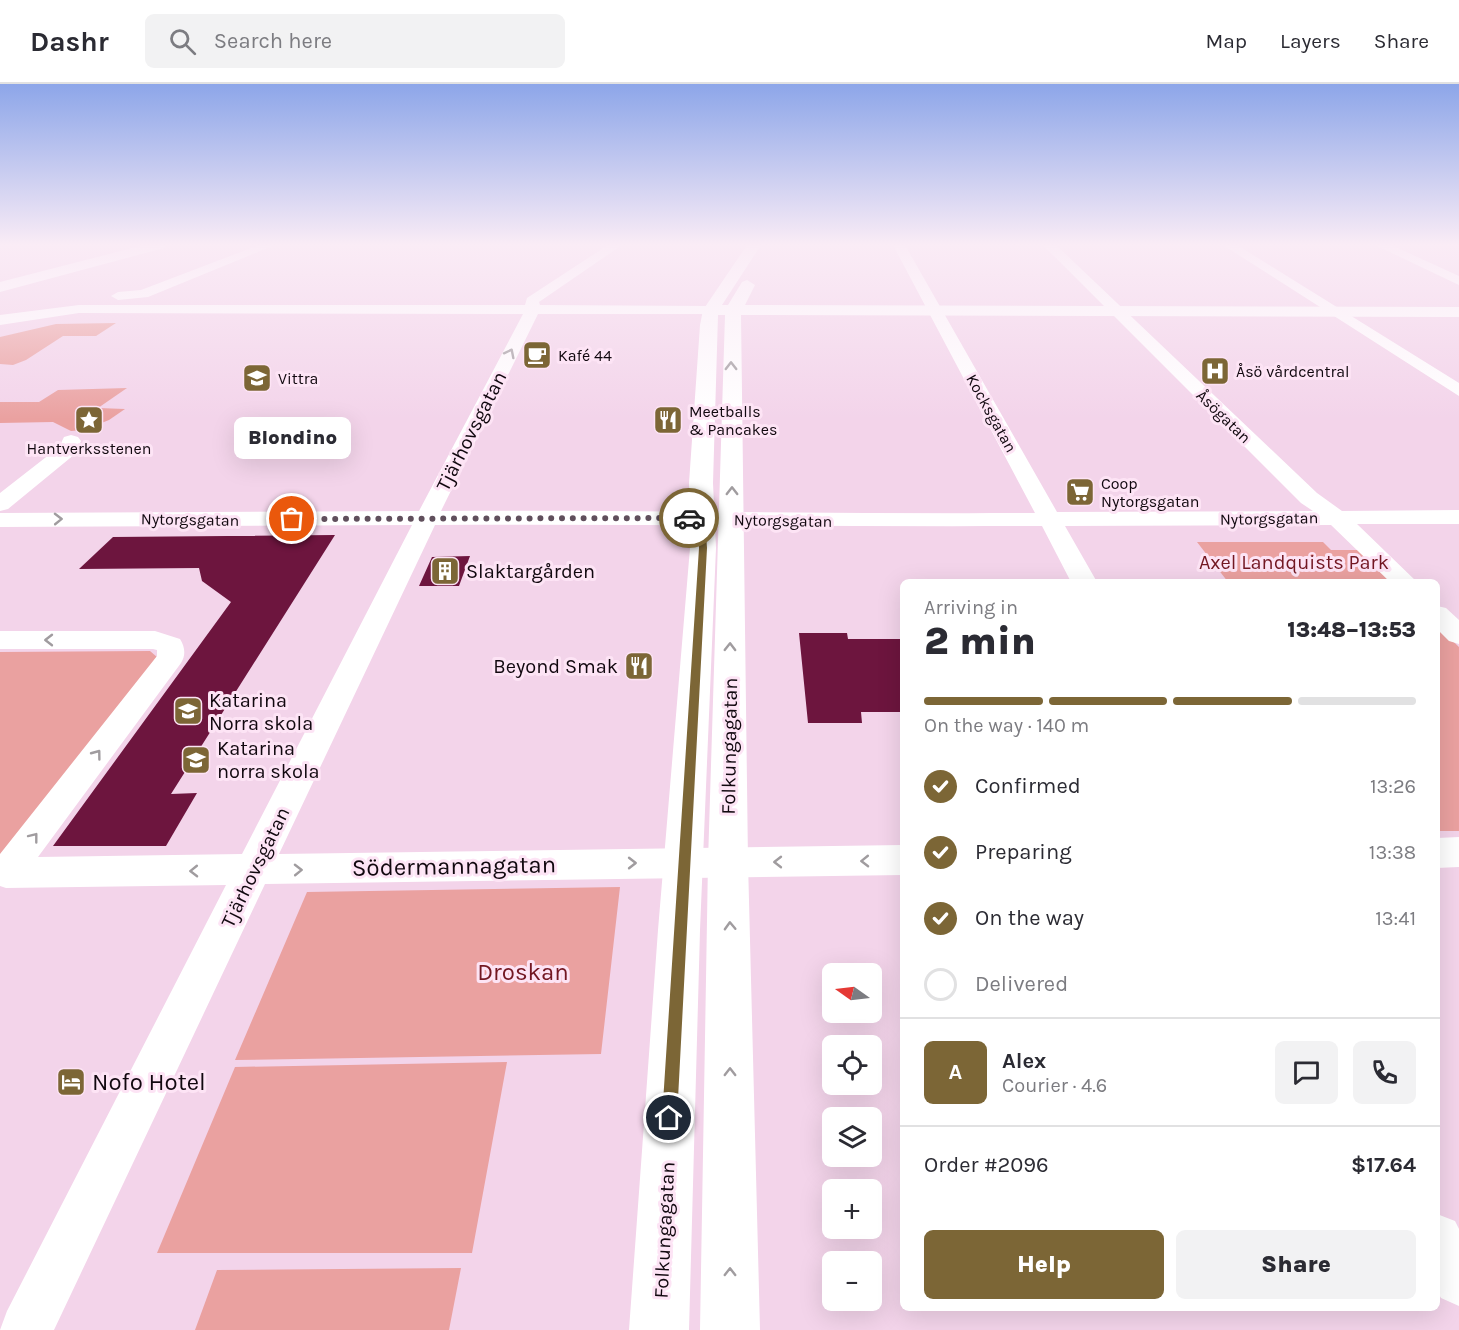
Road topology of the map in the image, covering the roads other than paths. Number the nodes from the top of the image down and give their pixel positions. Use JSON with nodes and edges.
{"nodes":[{"id":1,"x":22,"y":303,"type":"edge"},
{"id":2,"x":532,"y":303,"type":"edge"},
{"id":3,"x":716,"y":303,"type":"edge"},
{"id":4,"x":738,"y":303,"type":"edge"},
{"id":5,"x":930,"y":303,"type":"edge"},
{"id":6,"x":1107,"y":303,"type":"edge"},
{"id":7,"x":1320,"y":303,"type":"edge"},
{"id":8,"x":533,"y":309,"type":"junction"},
{"id":9,"x":711,"y":310,"type":"junction"},
{"id":10,"x":734,"y":310,"type":"junction"},
{"id":11,"x":934,"y":310,"type":"junction"},
{"id":12,"x":1114,"y":310,"type":"junction"},
{"id":13,"x":1334,"y":312,"type":"junction"},
{"id":14,"x":1459,"y":312,"type":"edge"},
{"id":15,"x":6,"y":319,"type":"edge"},
{"id":16,"x":1459,"y":391,"type":"edge"},
{"id":17,"x":71,"y":441,"type":"dead end"},
{"id":18,"x":0,"y":504,"type":"edge"},
{"id":19,"x":1336,"y":517,"type":"junction"},
{"id":20,"x":1459,"y":517,"type":"edge"},
{"id":21,"x":426,"y":519,"type":"junction"},
{"id":22,"x":717,"y":519,"type":"junction"},
{"id":23,"x":0,"y":520,"type":"edge"},
{"id":24,"x":1051,"y":520,"type":"junction"},
{"id":25,"x":1082,"y":579,"type":"edge"},
{"id":26,"x":1401,"y":579,"type":"edge"},
{"id":27,"x":1440,"y":617,"type":"edge"},
{"id":28,"x":1459,"y":635,"type":"edge"},
{"id":29,"x":0,"y":640,"type":"edge"},
{"id":30,"x":1459,"y":852,"type":"edge"},
{"id":31,"x":1440,"y":853,"type":"edge"},
{"id":32,"x":900,"y":861,"type":"edge"},
{"id":33,"x":705,"y":863,"type":"junction"},
{"id":34,"x":252,"y":871,"type":"junction"},
{"id":35,"x":1440,"y":1245,"type":"edge"},
{"id":36,"x":1459,"y":1280,"type":"edge"},
{"id":37,"x":26,"y":1330,"type":"edge"},
{"id":38,"x":658,"y":1330,"type":"edge"},
{"id":39,"x":730,"y":1330,"type":"edge"}],
"edges":[{"from":1,"to":15,"type":"street"},
{"from":2,"to":8,"type":"street","name":"Tjärhovsgatan"},
{"from":3,"to":9,"type":"street","name":"Folkungagatan"},
{"from":4,"to":10,"type":"street","name":"Folkungagatan"},
{"from":5,"to":11,"type":"street","name":"Kocksgatan"},
{"from":6,"to":12,"type":"street","name":"Åsögatan"},
{"from":7,"to":13,"type":"street"},
{"from":8,"to":9,"type":"street"},
{"from":8,"to":15,"type":"street"},
{"from":21,"to":8,"type":"street","name":"Tjärhovsgatan","one_way":true},
{"from":9,"to":10,"type":"street"},
{"from":9,"to":22,"type":"street","name":"Folkungagatan"},
{"from":10,"to":11,"type":"street"},
{"from":22,"to":10,"type":"street","name":"Folkungagatan","one_way":true},
{"from":11,"to":12,"type":"street"},
{"from":11,"to":24,"type":"street","name":"Kocksgatan"},
{"from":12,"to":13,"type":"street"},
{"from":12,"to":19,"type":"street","name":"Åsögatan"},
{"from":13,"to":14,"type":"street"},
{"from":13,"to":16,"type":"street"},
{"from":17,"to":18,"type":"street"},
{"from":19,"to":20,"type":"street","name":"Nytorgsgatan"},
{"from":19,"to":24,"type":"street","name":"Nytorgsgatan"},
{"from":19,"to":26,"type":"street","name":"Åsögatan"},
{"from":21,"to":22,"type":"street","name":"Nytorgsgatan"},
{"from":23,"to":21,"type":"street","name":"Nytorgsgatan","one_way":true},
{"from":21,"to":34,"type":"street","name":"Tjärhovsgatan"},
{"from":22,"to":24,"type":"street","name":"Nytorgsgatan"},
{"from":22,"to":33,"type":"street","name":"Folkungagatan"},
{"from":24,"to":25,"type":"street","name":"Kocksgatan"},
{"from":27,"to":28,"type":"street"},
{"from":34,"to":29,"type":"street","name":"Södermannagatan","one_way":true},
{"from":30,"to":31,"type":"street"},
{"from":32,"to":33,"type":"street","name":"Södermannagatan","one_way":true},
{"from":34,"to":33,"type":"street","name":"Södermannagatan","one_way":true},
{"from":33,"to":38,"type":"street","name":"Folkungagatan"},
{"from":39,"to":33,"type":"street","name":"Folkungagatan","one_way":true},
{"from":34,"to":37,"type":"street","name":"Tjärhovsgatan"},
{"from":35,"to":36,"type":"street"}]}
